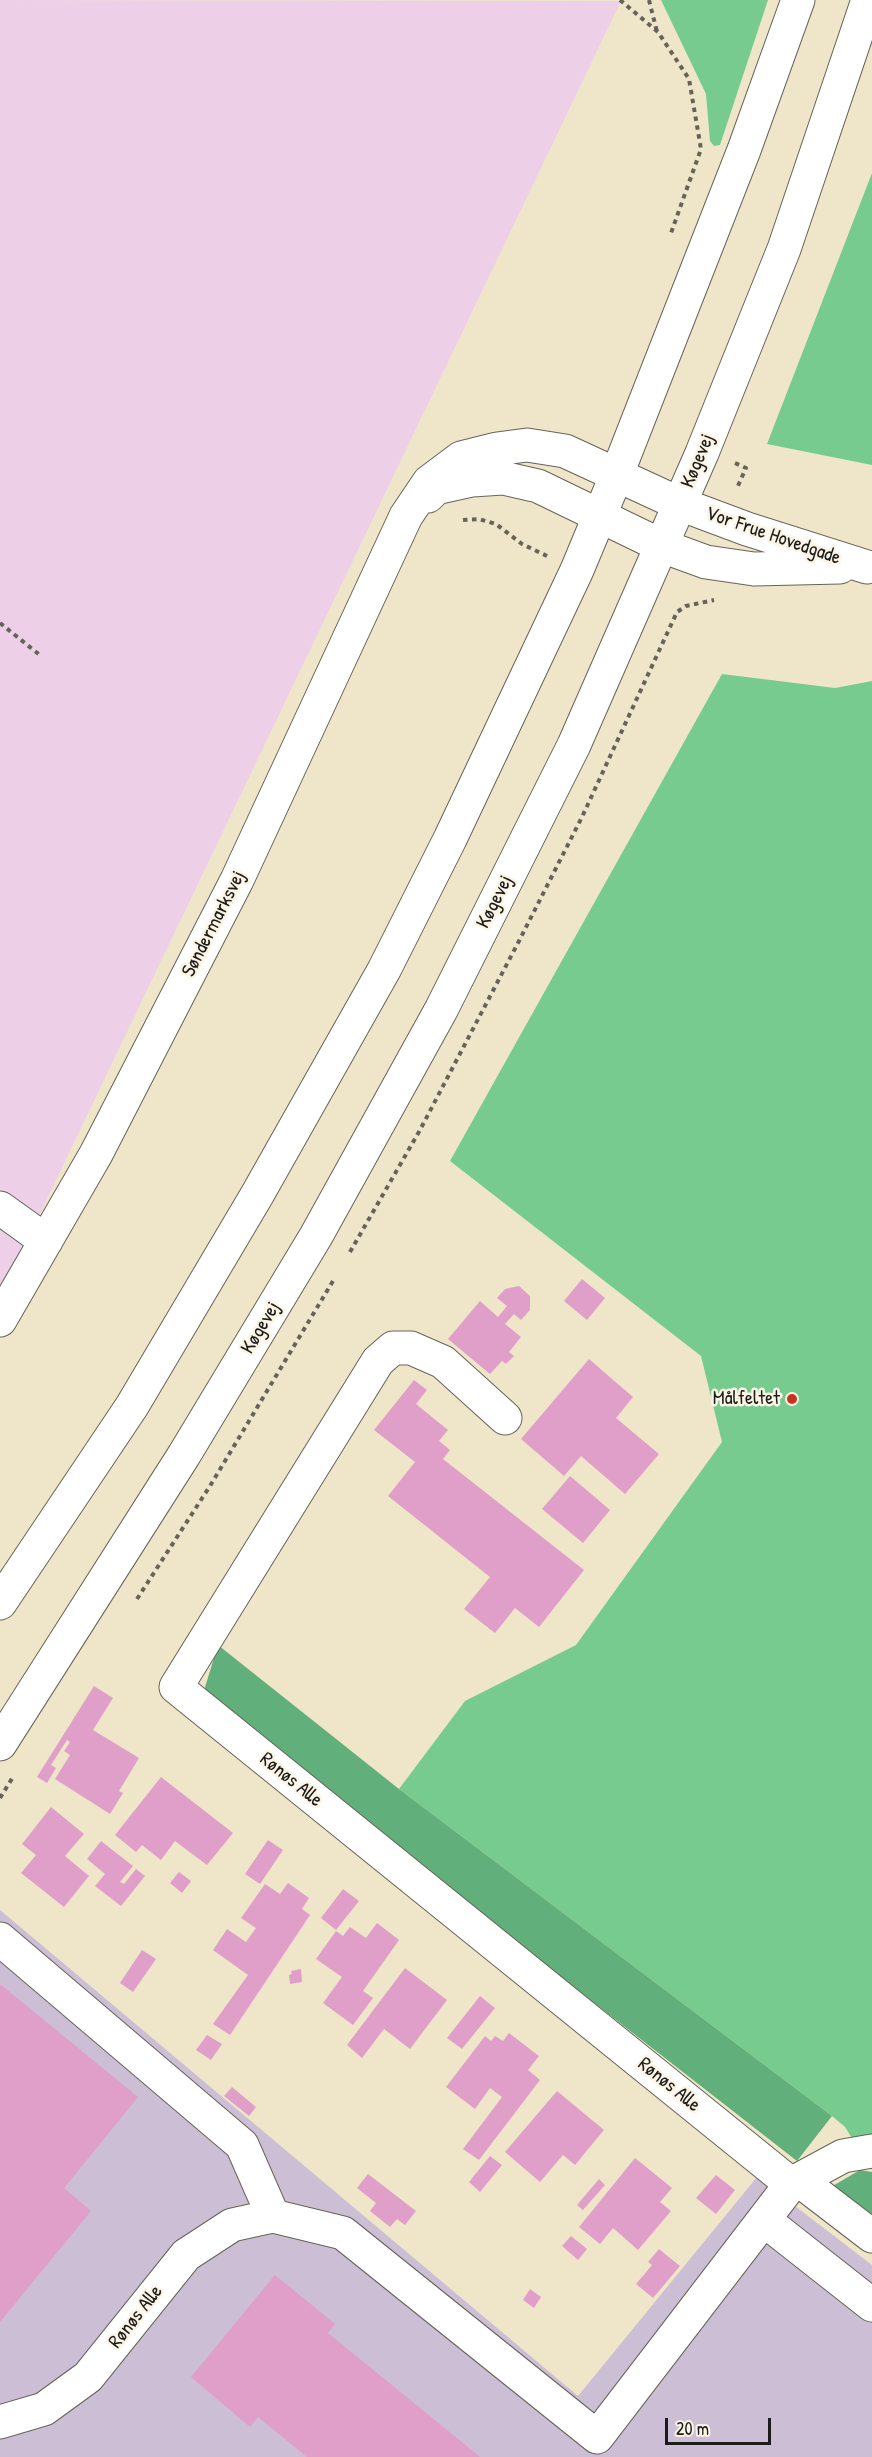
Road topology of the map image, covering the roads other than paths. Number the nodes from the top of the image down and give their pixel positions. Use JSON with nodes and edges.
{"nodes":[{"id":1,"x":798,"y":0,"type":"edge"},
{"id":2,"x":868,"y":0,"type":"edge"},
{"id":3,"x":617,"y":474,"type":"junction"},
{"id":4,"x":680,"y":504,"type":"junction"},
{"id":5,"x":406,"y":516,"type":"junction"},
{"id":6,"x":599,"y":516,"type":"junction"},
{"id":7,"x":662,"y":546,"type":"junction"},
{"id":8,"x":869,"y":566,"type":"edge"},
{"id":9,"x":0,"y":1208,"type":"edge"},
{"id":10,"x":46,"y":1240,"type":"junction"},
{"id":11,"x":0,"y":1320,"type":"edge"},
{"id":12,"x":505,"y":1418,"type":"dead end"},
{"id":13,"x":0,"y":1603,"type":"edge"},
{"id":14,"x":0,"y":1744,"type":"edge"},
{"id":15,"x":0,"y":1939,"type":"edge"},
{"id":16,"x":872,"y":2151,"type":"edge"},
{"id":17,"x":795,"y":2182,"type":"junction"},
{"id":18,"x":273,"y":2216,"type":"junction"},
{"id":19,"x":764,"y":2220,"type":"junction"},
{"id":20,"x":872,"y":2236,"type":"edge"},
{"id":21,"x":872,"y":2305,"type":"edge"},
{"id":22,"x":0,"y":2422,"type":"edge"}],
"edges":[{"from":1,"to":3,"type":"street"},
{"from":2,"to":4,"type":"street","name":"Køgevej"},
{"from":3,"to":4,"type":"street","name":"Vor Frue Hovedgade"},
{"from":3,"to":5,"type":"street","name":"Søndermarksvej"},
{"from":3,"to":6,"type":"street"},
{"from":4,"to":7,"type":"street","name":"Køgevej"},
{"from":4,"to":8,"type":"street","name":"Vor Frue Hovedgade"},
{"from":5,"to":6,"type":"street","name":"Søndermarksvej"},
{"from":5,"to":10,"type":"street","name":"Søndermarksvej"},
{"from":6,"to":7,"type":"street","name":"Vor Frue Hovedgade"},
{"from":6,"to":13,"type":"street"},
{"from":7,"to":8,"type":"street","name":"Vor Frue Hovedgade"},
{"from":7,"to":14,"type":"street","name":"Køgevej"},
{"from":9,"to":10,"type":"street"},
{"from":10,"to":11,"type":"street","name":"Søndermarksvej"},
{"from":12,"to":17,"type":"street","name":"Rønøs Alle"},
{"from":15,"to":18,"type":"street"},
{"from":16,"to":17,"type":"street"},
{"from":17,"to":19,"type":"street","name":"Rønøs Alle"},
{"from":17,"to":20,"type":"street"},
{"from":18,"to":19,"type":"street","name":"Rønøs Alle"},
{"from":18,"to":22,"type":"street","name":"Rønøs Alle"},
{"from":19,"to":21,"type":"street"}]}
